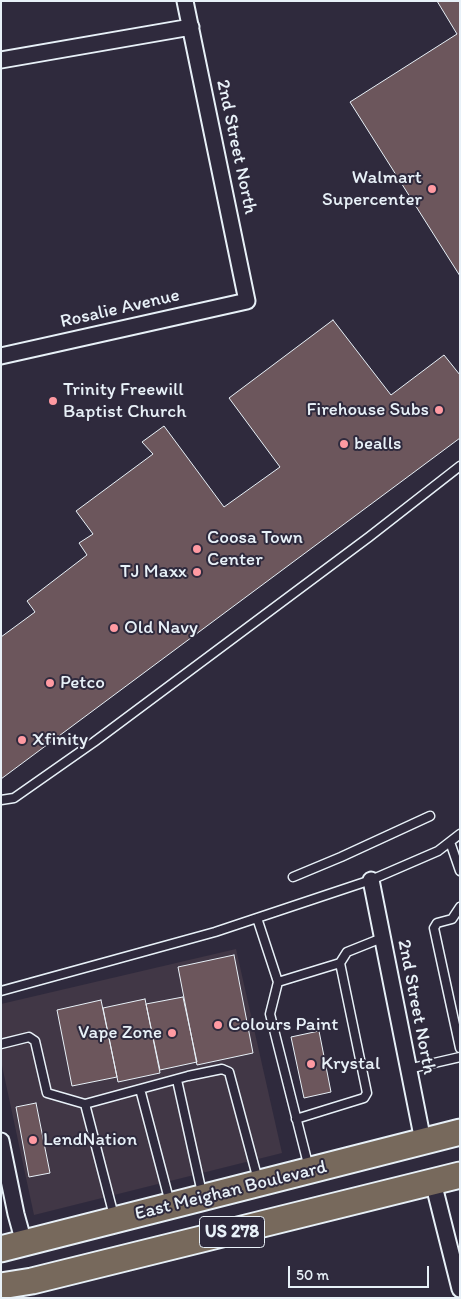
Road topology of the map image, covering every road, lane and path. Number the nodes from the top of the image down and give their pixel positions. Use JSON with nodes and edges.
{"nodes":[{"id":1,"x":186,"y":1,"type":"edge"},
{"id":2,"x":191,"y":27,"type":"junction"},
{"id":3,"x":1,"y":60,"type":"edge"},
{"id":4,"x":247,"y":301,"type":"joint"},
{"id":5,"x":1,"y":356,"type":"edge"},
{"id":6,"x":460,"y":466,"type":"edge"},
{"id":7,"x":1,"y":800,"type":"edge"},
{"id":8,"x":430,"y":816,"type":"dead end"},
{"id":9,"x":460,"y":834,"type":"edge"},
{"id":10,"x":450,"y":842,"type":"junction"},
{"id":11,"x":460,"y":871,"type":"edge"},
{"id":12,"x":293,"y":877,"type":"dead end"},
{"id":13,"x":371,"y":880,"type":"junction"},
{"id":14,"x":460,"y":907,"type":"edge"},
{"id":15,"x":257,"y":918,"type":"junction"},
{"id":16,"x":382,"y":938,"type":"junction"},
{"id":17,"x":340,"y":963,"type":"junction"},
{"id":18,"x":278,"y":982,"type":"junction"},
{"id":19,"x":1,"y":991,"type":"edge"},
{"id":20,"x":1,"y":1044,"type":"edge"},
{"id":21,"x":460,"y":1048,"type":"edge"},
{"id":22,"x":460,"y":1056,"type":"edge"},
{"id":23,"x":408,"y":1069,"type":"junction"},
{"id":24,"x":177,"y":1080,"type":"junction"},
{"id":25,"x":140,"y":1089,"type":"junction"},
{"id":26,"x":85,"y":1104,"type":"junction"},
{"id":27,"x":296,"y":1119,"type":"junction"},
{"id":28,"x":460,"y":1132,"type":"edge"},
{"id":29,"x":1,"y":1141,"type":"edge"},
{"id":30,"x":423,"y":1141,"type":"junction"},
{"id":31,"x":310,"y":1170,"type":"junction"},
{"id":32,"x":460,"y":1175,"type":"edge"},
{"id":33,"x":433,"y":1182,"type":"junction"},
{"id":34,"x":258,"y":1184,"type":"junction"},
{"id":35,"x":203,"y":1198,"type":"junction"},
{"id":36,"x":171,"y":1206,"type":"junction"},
{"id":37,"x":115,"y":1220,"type":"junction"},
{"id":38,"x":13,"y":1246,"type":"edge"},
{"id":39,"x":1,"y":1286,"type":"edge"},
{"id":40,"x":33,"y":1289,"type":"edge"},
{"id":41,"x":460,"y":1289,"type":"edge"}],
"edges":[{"from":1,"to":2,"type":"street","name":"2nd Street North"},
{"from":2,"to":3,"type":"street"},
{"from":2,"to":4,"type":"street","name":"2nd Street North"},
{"from":4,"to":5,"type":"street","name":"Rosalie Avenue"},
{"from":6,"to":7,"type":"lane"},
{"from":8,"to":12,"type":"lane"},
{"from":9,"to":10,"type":"lane"},
{"from":10,"to":11,"type":"lane"},
{"from":10,"to":13,"type":"lane"},
{"from":13,"to":15,"type":"lane"},
{"from":13,"to":16,"type":"street","name":"2nd Street North"},
{"from":14,"to":21,"type":"lane"},
{"from":15,"to":18,"type":"lane"},
{"from":15,"to":19,"type":"lane"},
{"from":16,"to":17,"type":"lane"},
{"from":16,"to":23,"type":"street","name":"2nd Street North"},
{"from":17,"to":18,"type":"lane"},
{"from":17,"to":27,"type":"lane"},
{"from":18,"to":27,"type":"lane"},
{"from":20,"to":26,"type":"lane"},
{"from":22,"to":23,"type":"lane"},
{"from":23,"to":30,"type":"street","name":"2nd Street North"},
{"from":24,"to":25,"type":"lane"},
{"from":24,"to":34,"type":"lane"},
{"from":24,"to":35,"type":"lane"},
{"from":25,"to":26,"type":"lane"},
{"from":25,"to":36,"type":"lane"},
{"from":26,"to":37,"type":"lane"},
{"from":27,"to":31,"type":"lane"},
{"from":28,"to":30,"type":"highway","name":"East Meighan Boulevard","number":"US 278"},
{"from":29,"to":38,"type":"street"},
{"from":30,"to":31,"type":"highway","name":"East Meighan Boulevard","number":"US 278"},
{"from":31,"to":34,"type":"highway","name":"East Meighan Boulevard","number":"US 278"},
{"from":32,"to":33,"type":"highway","name":"East Meighan Boulevard","number":"US 278"},
{"from":33,"to":40,"type":"highway","name":"East Meighan Boulevard","number":"US 278"},
{"from":33,"to":41,"type":"street"},
{"from":34,"to":35,"type":"highway","name":"East Meighan Boulevard","number":"US 278"},
{"from":35,"to":36,"type":"highway","name":"East Meighan Boulevard","number":"US 278"},
{"from":36,"to":37,"type":"highway","name":"East Meighan Boulevard","number":"US 278"},
{"from":37,"to":38,"type":"highway","name":"East Meighan Boulevard","number":"US 278"},
{"from":38,"to":40,"type":"highway"},
{"from":39,"to":40,"type":"highway","name":"East Meighan Boulevard","number":"US 278"}]}
